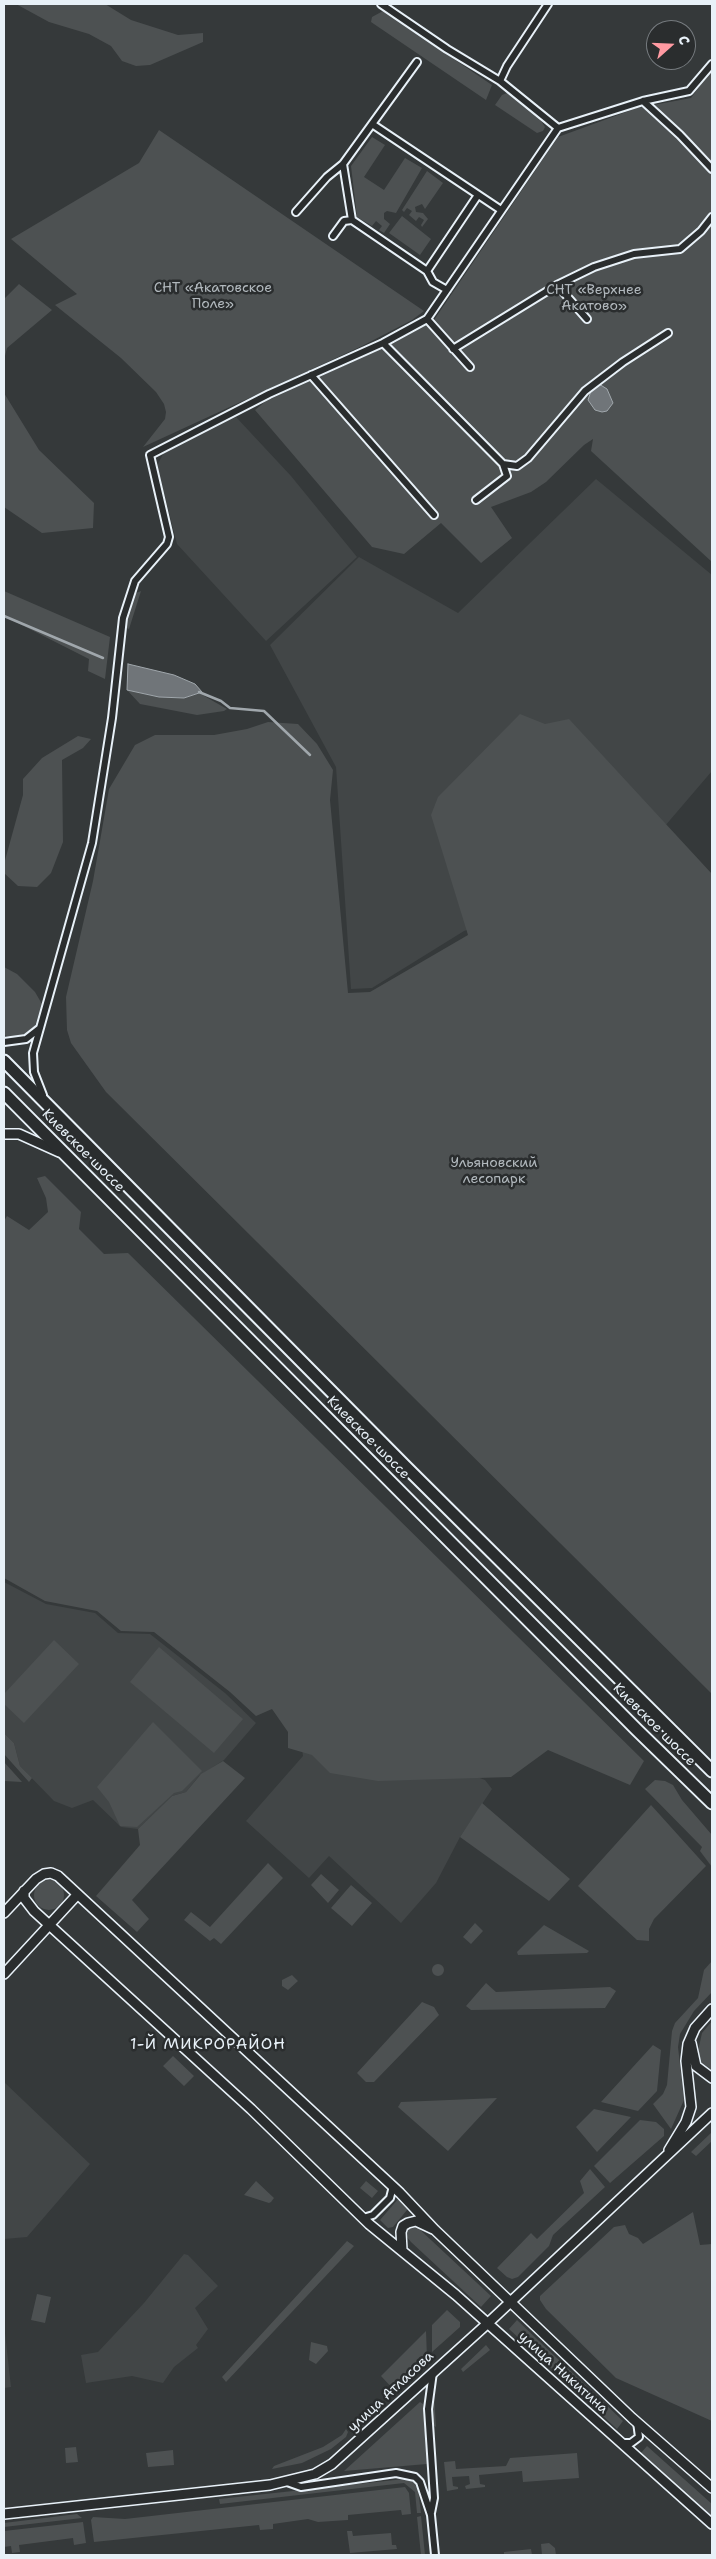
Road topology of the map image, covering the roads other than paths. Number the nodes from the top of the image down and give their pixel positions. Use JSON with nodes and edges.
{"nodes":[{"id":1,"x":381,"y":4,"type":"edge"},
{"id":2,"x":548,"y":4,"type":"edge"},
{"id":3,"x":417,"y":62,"type":"dead end"},
{"id":4,"x":712,"y":64,"type":"edge"},
{"id":5,"x":500,"y":81,"type":"junction"},
{"id":6,"x":643,"y":101,"type":"junction"},
{"id":7,"x":372,"y":124,"type":"junction"},
{"id":8,"x":558,"y":128,"type":"junction"},
{"id":9,"x":343,"y":164,"type":"junction"},
{"id":10,"x":712,"y":169,"type":"edge"},
{"id":11,"x":478,"y":195,"type":"junction"},
{"id":12,"x":501,"y":210,"type":"junction"},
{"id":13,"x":296,"y":212,"type":"dead end"},
{"id":14,"x":712,"y":217,"type":"edge"},
{"id":15,"x":352,"y":220,"type":"junction"},
{"id":16,"x":333,"y":236,"type":"dead end"},
{"id":17,"x":427,"y":271,"type":"junction"},
{"id":18,"x":557,"y":285,"type":"junction"},
{"id":19,"x":447,"y":290,"type":"junction"},
{"id":20,"x":587,"y":319,"type":"dead end"},
{"id":21,"x":427,"y":320,"type":"junction"},
{"id":22,"x":668,"y":333,"type":"dead end"},
{"id":23,"x":383,"y":343,"type":"junction"},
{"id":24,"x":453,"y":348,"type":"junction"},
{"id":25,"x":470,"y":367,"type":"dead end"},
{"id":26,"x":311,"y":375,"type":"junction"},
{"id":27,"x":503,"y":464,"type":"junction"},
{"id":28,"x":476,"y":500,"type":"dead end"},
{"id":29,"x":434,"y":515,"type":"dead end"},
{"id":30,"x":41,"y":1027,"type":"junction"},
{"id":31,"x":4,"y":1042,"type":"edge"},
{"id":32,"x":4,"y":1060,"type":"edge"},
{"id":33,"x":4,"y":1093,"type":"edge"},
{"id":34,"x":54,"y":1111,"type":"junction"},
{"id":35,"x":4,"y":1134,"type":"edge"},
{"id":36,"x":69,"y":1158,"type":"junction"},
{"id":37,"x":712,"y":1771,"type":"edge"},
{"id":38,"x":712,"y":1803,"type":"edge"},
{"id":39,"x":24,"y":1891,"type":"junction"},
{"id":40,"x":77,"y":1895,"type":"junction"},
{"id":41,"x":4,"y":1913,"type":"edge"},
{"id":42,"x":50,"y":1925,"type":"junction"},
{"id":43,"x":4,"y":1974,"type":"edge"},
{"id":44,"x":712,"y":2009,"type":"edge"},
{"id":45,"x":690,"y":2038,"type":"junction"},
{"id":46,"x":712,"y":2078,"type":"edge"},
{"id":47,"x":712,"y":2113,"type":"edge"},
{"id":48,"x":662,"y":2161,"type":"junction"},
{"id":49,"x":393,"y":2186,"type":"junction"},
{"id":50,"x":363,"y":2218,"type":"junction"},
{"id":51,"x":435,"y":2230,"type":"junction"},
{"id":52,"x":402,"y":2250,"type":"junction"},
{"id":53,"x":510,"y":2302,"type":"junction"},
{"id":54,"x":487,"y":2324,"type":"junction"},
{"id":55,"x":433,"y":2371,"type":"junction"},
{"id":56,"x":637,"y":2422,"type":"junction"},
{"id":57,"x":620,"y":2443,"type":"junction"},
{"id":58,"x":287,"y":2482,"type":"junction"},
{"id":59,"x":712,"y":2488,"type":"edge"},
{"id":60,"x":4,"y":2514,"type":"edge"},
{"id":61,"x":431,"y":2515,"type":"junction"},
{"id":62,"x":712,"y":2524,"type":"edge"},
{"id":63,"x":435,"y":2555,"type":"edge"}],
"edges":[{"from":1,"to":5,"type":"street"},
{"from":2,"to":5,"type":"street"},
{"from":3,"to":7,"type":"street"},
{"from":4,"to":6,"type":"street"},
{"from":5,"to":8,"type":"street"},
{"from":6,"to":8,"type":"street"},
{"from":6,"to":10,"type":"street"},
{"from":7,"to":9,"type":"street"},
{"from":7,"to":11,"type":"street"},
{"from":8,"to":12,"type":"street"},
{"from":9,"to":13,"type":"street"},
{"from":9,"to":15,"type":"street"},
{"from":11,"to":12,"type":"street"},
{"from":11,"to":17,"type":"street"},
{"from":12,"to":19,"type":"street"},
{"from":14,"to":18,"type":"street"},
{"from":15,"to":16,"type":"street"},
{"from":15,"to":17,"type":"street"},
{"from":17,"to":19,"type":"street"},
{"from":18,"to":20,"type":"street"},
{"from":18,"to":24,"type":"street"},
{"from":19,"to":21,"type":"street"},
{"from":21,"to":23,"type":"street"},
{"from":21,"to":24,"type":"street"},
{"from":22,"to":27,"type":"street"},
{"from":23,"to":26,"type":"street"},
{"from":23,"to":27,"type":"street"},
{"from":24,"to":25,"type":"street"},
{"from":26,"to":29,"type":"street"},
{"from":26,"to":30,"type":"street"},
{"from":27,"to":28,"type":"street"},
{"from":30,"to":31,"type":"street"},
{"from":30,"to":34,"type":"street"},
{"from":32,"to":34,"type":"highway","name":"Киевское шоссе"},
{"from":33,"to":36,"type":"highway","name":"Киевское шоссе"},
{"from":34,"to":37,"type":"highway","name":"Киевское шоссе"},
{"from":35,"to":36,"type":"street"},
{"from":36,"to":38,"type":"highway","name":"Киевское шоссе"},
{"from":39,"to":40,"type":"street"},
{"from":39,"to":41,"type":"street"},
{"from":39,"to":42,"type":"street"},
{"from":40,"to":42,"type":"street"},
{"from":40,"to":49,"type":"street","name":"улица Никитина"},
{"from":42,"to":43,"type":"street"},
{"from":42,"to":50,"type":"street","name":"улица Никитина"},
{"from":44,"to":45,"type":"street"},
{"from":45,"to":46,"type":"street"},
{"from":45,"to":48,"type":"street"},
{"from":47,"to":48,"type":"street","name":"улица Атласова"},
{"from":48,"to":53,"type":"street","name":"улица Атласова"},
{"from":49,"to":50,"type":"street"},
{"from":49,"to":51,"type":"street","name":"улица Никитина"},
{"from":50,"to":52,"type":"street","name":"улица Никитина"},
{"from":51,"to":52,"type":"street"},
{"from":51,"to":53,"type":"street","name":"улица Никитина"},
{"from":52,"to":54,"type":"street","name":"улица Никитина"},
{"from":53,"to":54,"type":"street","name":"улица Атласова"},
{"from":53,"to":56,"type":"street","name":"улица Никитина"},
{"from":54,"to":55,"type":"street","name":"улица Атласова"},
{"from":54,"to":57,"type":"street","name":"улица Никитина"},
{"from":55,"to":58,"type":"street","name":"улица Атласова"},
{"from":55,"to":61,"type":"street"},
{"from":56,"to":57,"type":"street"},
{"from":56,"to":59,"type":"street","name":"улица Никитина"},
{"from":57,"to":62,"type":"street","name":"улица Никитина"},
{"from":58,"to":60,"type":"street","name":"улица Атласова"},
{"from":58,"to":61,"type":"street"},
{"from":61,"to":63,"type":"street"}]}
